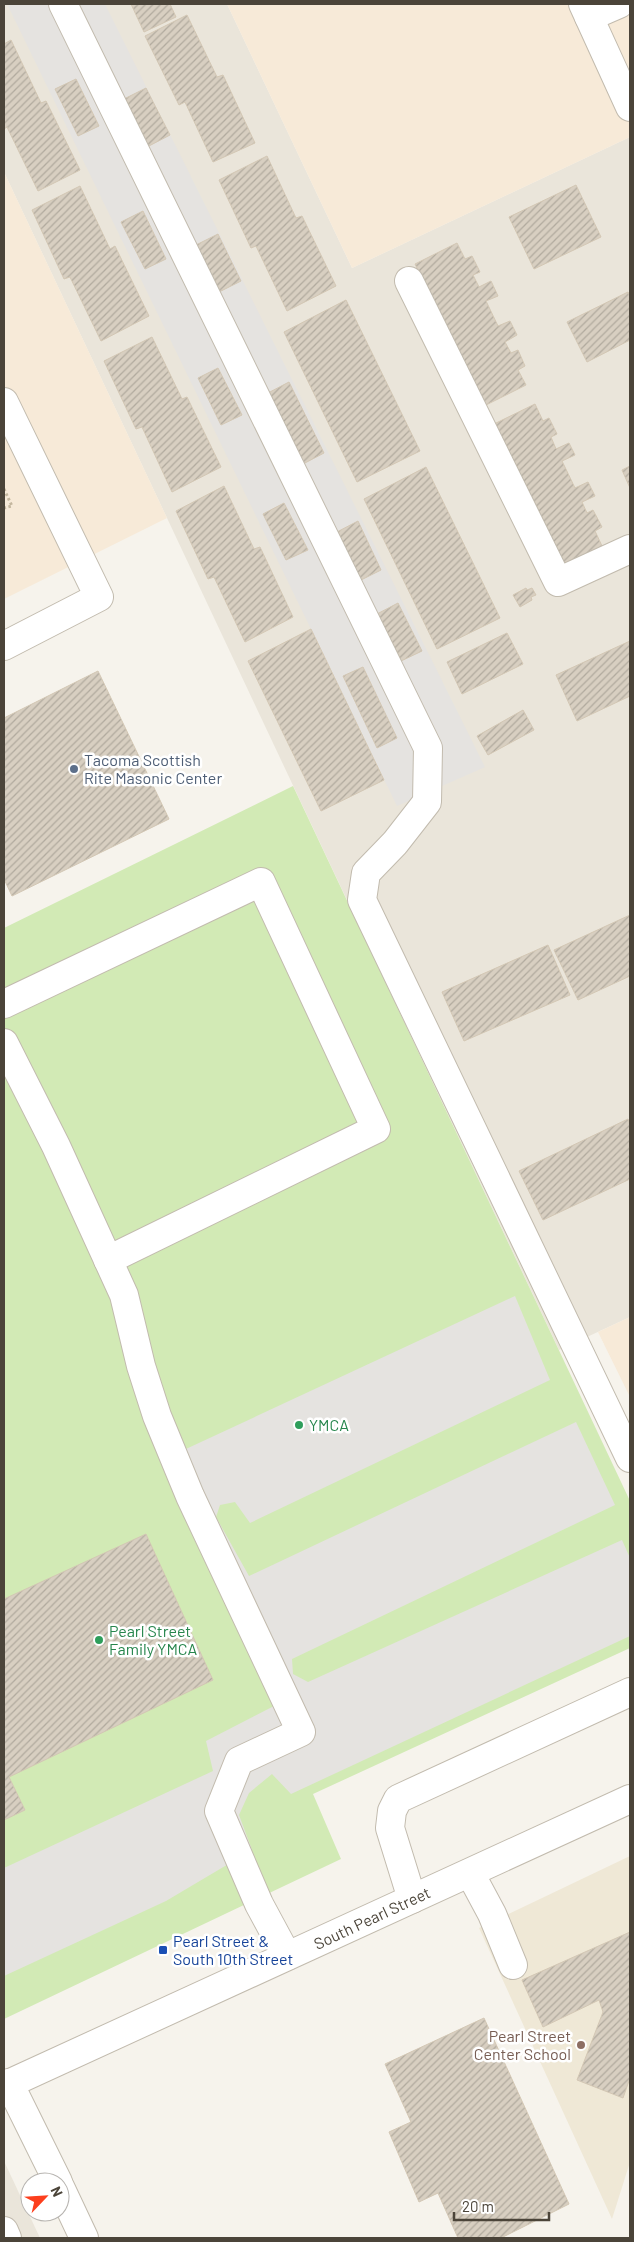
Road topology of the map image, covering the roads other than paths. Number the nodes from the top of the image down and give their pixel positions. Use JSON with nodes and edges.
{"nodes":[{"id":1,"x":62,"y":4,"type":"edge"},
{"id":2,"x":619,"y":4,"type":"edge"},
{"id":3,"x":586,"y":10,"type":"edge"},
{"id":4,"x":630,"y":107,"type":"edge"},
{"id":5,"x":409,"y":281,"type":"dead end"},
{"id":6,"x":4,"y":402,"type":"edge"},
{"id":7,"x":630,"y":549,"type":"edge"},
{"id":8,"x":4,"y":646,"type":"edge"},
{"id":9,"x":4,"y":1004,"type":"edge"},
{"id":10,"x":4,"y":1043,"type":"edge"},
{"id":11,"x":108,"y":1260,"type":"junction"},
{"id":12,"x":630,"y":1458,"type":"edge"},
{"id":13,"x":630,"y":1692,"type":"edge"},
{"id":14,"x":630,"y":1799,"type":"edge"},
{"id":15,"x":470,"y":1873,"type":"junction"},
{"id":16,"x":412,"y":1899,"type":"junction"},
{"id":17,"x":287,"y":1956,"type":"junction"},
{"id":18,"x":513,"y":1965,"type":"dead end"},
{"id":19,"x":6,"y":2084,"type":"edge"},
{"id":20,"x":53,"y":2172,"type":"edge"},
{"id":21,"x":70,"y":2208,"type":"edge"},
{"id":22,"x":4,"y":2231,"type":"edge"},
{"id":23,"x":7,"y":2238,"type":"edge"},
{"id":24,"x":84,"y":2238,"type":"edge"}],
"edges":[{"from":1,"to":12,"type":"street"},
{"from":2,"to":3,"type":"street"},
{"from":3,"to":4,"type":"street"},
{"from":5,"to":7,"type":"street"},
{"from":6,"to":8,"type":"street"},
{"from":9,"to":11,"type":"street"},
{"from":10,"to":11,"type":"street"},
{"from":11,"to":17,"type":"street"},
{"from":13,"to":16,"type":"street"},
{"from":14,"to":15,"type":"street","name":"South Pearl Street"},
{"from":15,"to":16,"type":"street","name":"South Pearl Street"},
{"from":15,"to":18,"type":"street"},
{"from":16,"to":17,"type":"street","name":"South Pearl Street"},
{"from":17,"to":19,"type":"street","name":"South Pearl Street"},
{"from":19,"to":20,"type":"street"},
{"from":21,"to":24,"type":"street"},
{"from":22,"to":23,"type":"street"}]}
